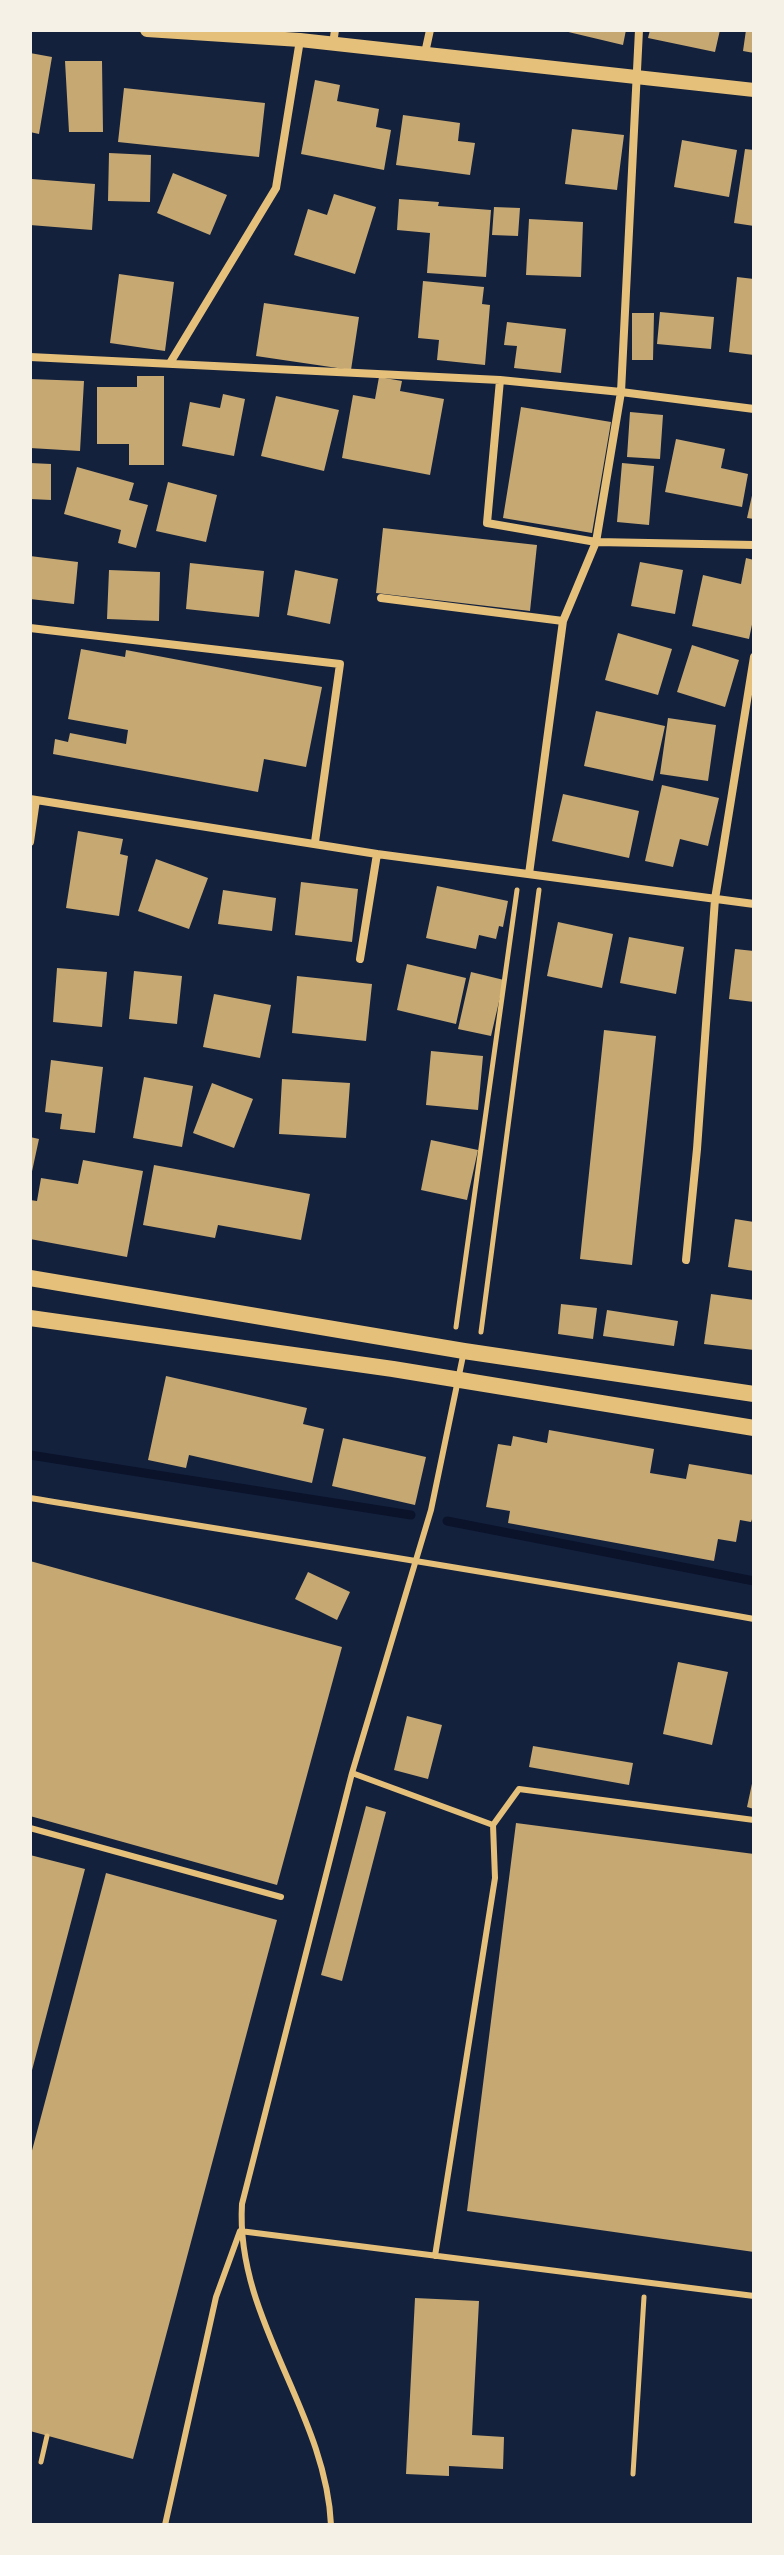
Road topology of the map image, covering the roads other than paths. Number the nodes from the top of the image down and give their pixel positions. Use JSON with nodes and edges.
{"nodes":[{"id":1,"x":147,"y":30,"type":"edge"},
{"id":2,"x":430,"y":30,"type":"edge"},
{"id":3,"x":639,"y":30,"type":"edge"},
{"id":4,"x":334,"y":37,"type":"edge"},
{"id":5,"x":300,"y":40,"type":"junction"},
{"id":6,"x":425,"y":53,"type":"junction"},
{"id":7,"x":638,"y":78,"type":"junction"},
{"id":8,"x":754,"y":90,"type":"edge"},
{"id":9,"x":30,"y":357,"type":"edge"},
{"id":10,"x":170,"y":363,"type":"junction"},
{"id":11,"x":500,"y":380,"type":"junction"},
{"id":12,"x":621,"y":392,"type":"junction"},
{"id":13,"x":754,"y":409,"type":"edge"},
{"id":14,"x":596,"y":542,"type":"junction"},
{"id":15,"x":754,"y":545,"type":"edge"},
{"id":16,"x":381,"y":598,"type":"dead end"},
{"id":17,"x":563,"y":621,"type":"junction"},
{"id":18,"x":30,"y":628,"type":"edge"},
{"id":19,"x":754,"y":657,"type":"edge"},
{"id":20,"x":33,"y":799,"type":"edge"},
{"id":21,"x":30,"y":842,"type":"edge"},
{"id":22,"x":315,"y":842,"type":"junction"},
{"id":23,"x":377,"y":854,"type":"junction"},
{"id":24,"x":524,"y":873,"type":"junction"},
{"id":25,"x":715,"y":899,"type":"junction"},
{"id":26,"x":754,"y":904,"type":"edge"},
{"id":27,"x":360,"y":959,"type":"dead end"},
{"id":28,"x":686,"y":1260,"type":"dead end"},
{"id":29,"x":30,"y":1278,"type":"edge"},
{"id":30,"x":30,"y":1318,"type":"edge"},
{"id":31,"x":465,"y":1351,"type":"junction"},
{"id":32,"x":459,"y":1381,"type":"junction"},
{"id":33,"x":754,"y":1394,"type":"edge"},
{"id":34,"x":754,"y":1428,"type":"edge"},
{"id":35,"x":30,"y":1498,"type":"edge"},
{"id":36,"x":416,"y":1562,"type":"junction"},
{"id":37,"x":754,"y":1619,"type":"edge"},
{"id":38,"x":352,"y":1773,"type":"junction"},
{"id":39,"x":754,"y":1820,"type":"edge"},
{"id":40,"x":493,"y":1825,"type":"junction"},
{"id":41,"x":30,"y":1828,"type":"edge"},
{"id":42,"x":281,"y":1897,"type":"dead end"},
{"id":43,"x":240,"y":2231,"type":"junction"},
{"id":44,"x":435,"y":2256,"type":"junction"},
{"id":45,"x":754,"y":2296,"type":"edge"},
{"id":46,"x":165,"y":2525,"type":"edge"},
{"id":47,"x":331,"y":2525,"type":"edge"}],
"edges":[{"from":1,"to":5,"type":"street"},
{"from":2,"to":6,"type":"street"},
{"from":3,"to":7,"type":"street"},
{"from":4,"to":5,"type":"street"},
{"from":4,"to":6,"type":"street"},
{"from":5,"to":10,"type":"street"},
{"from":6,"to":7,"type":"street"},
{"from":7,"to":8,"type":"street"},
{"from":7,"to":12,"type":"street"},
{"from":9,"to":10,"type":"street"},
{"from":10,"to":11,"type":"street"},
{"from":11,"to":12,"type":"street"},
{"from":11,"to":14,"type":"street"},
{"from":12,"to":13,"type":"street"},
{"from":12,"to":14,"type":"street"},
{"from":14,"to":15,"type":"street"},
{"from":14,"to":17,"type":"street"},
{"from":16,"to":17,"type":"street"},
{"from":17,"to":24,"type":"street"},
{"from":18,"to":22,"type":"street"},
{"from":19,"to":25,"type":"street"},
{"from":20,"to":21,"type":"street"},
{"from":20,"to":22,"type":"street"},
{"from":22,"to":23,"type":"street"},
{"from":23,"to":24,"type":"street"},
{"from":23,"to":27,"type":"street"},
{"from":24,"to":25,"type":"street"},
{"from":25,"to":26,"type":"street"},
{"from":25,"to":28,"type":"street"},
{"from":29,"to":31,"type":"main road"},
{"from":30,"to":32,"type":"main road"},
{"from":31,"to":32,"type":"lane"},
{"from":31,"to":33,"type":"main road"},
{"from":32,"to":34,"type":"main road"},
{"from":32,"to":36,"type":"lane"},
{"from":35,"to":36,"type":"lane"},
{"from":36,"to":37,"type":"lane"},
{"from":36,"to":38,"type":"lane"},
{"from":38,"to":40,"type":"lane"},
{"from":38,"to":43,"type":"lane"},
{"from":39,"to":40,"type":"lane"},
{"from":40,"to":44,"type":"lane"},
{"from":41,"to":42,"type":"lane"},
{"from":43,"to":44,"type":"lane"},
{"from":43,"to":46,"type":"lane"},
{"from":43,"to":47,"type":"lane"},
{"from":44,"to":45,"type":"lane"}]}
